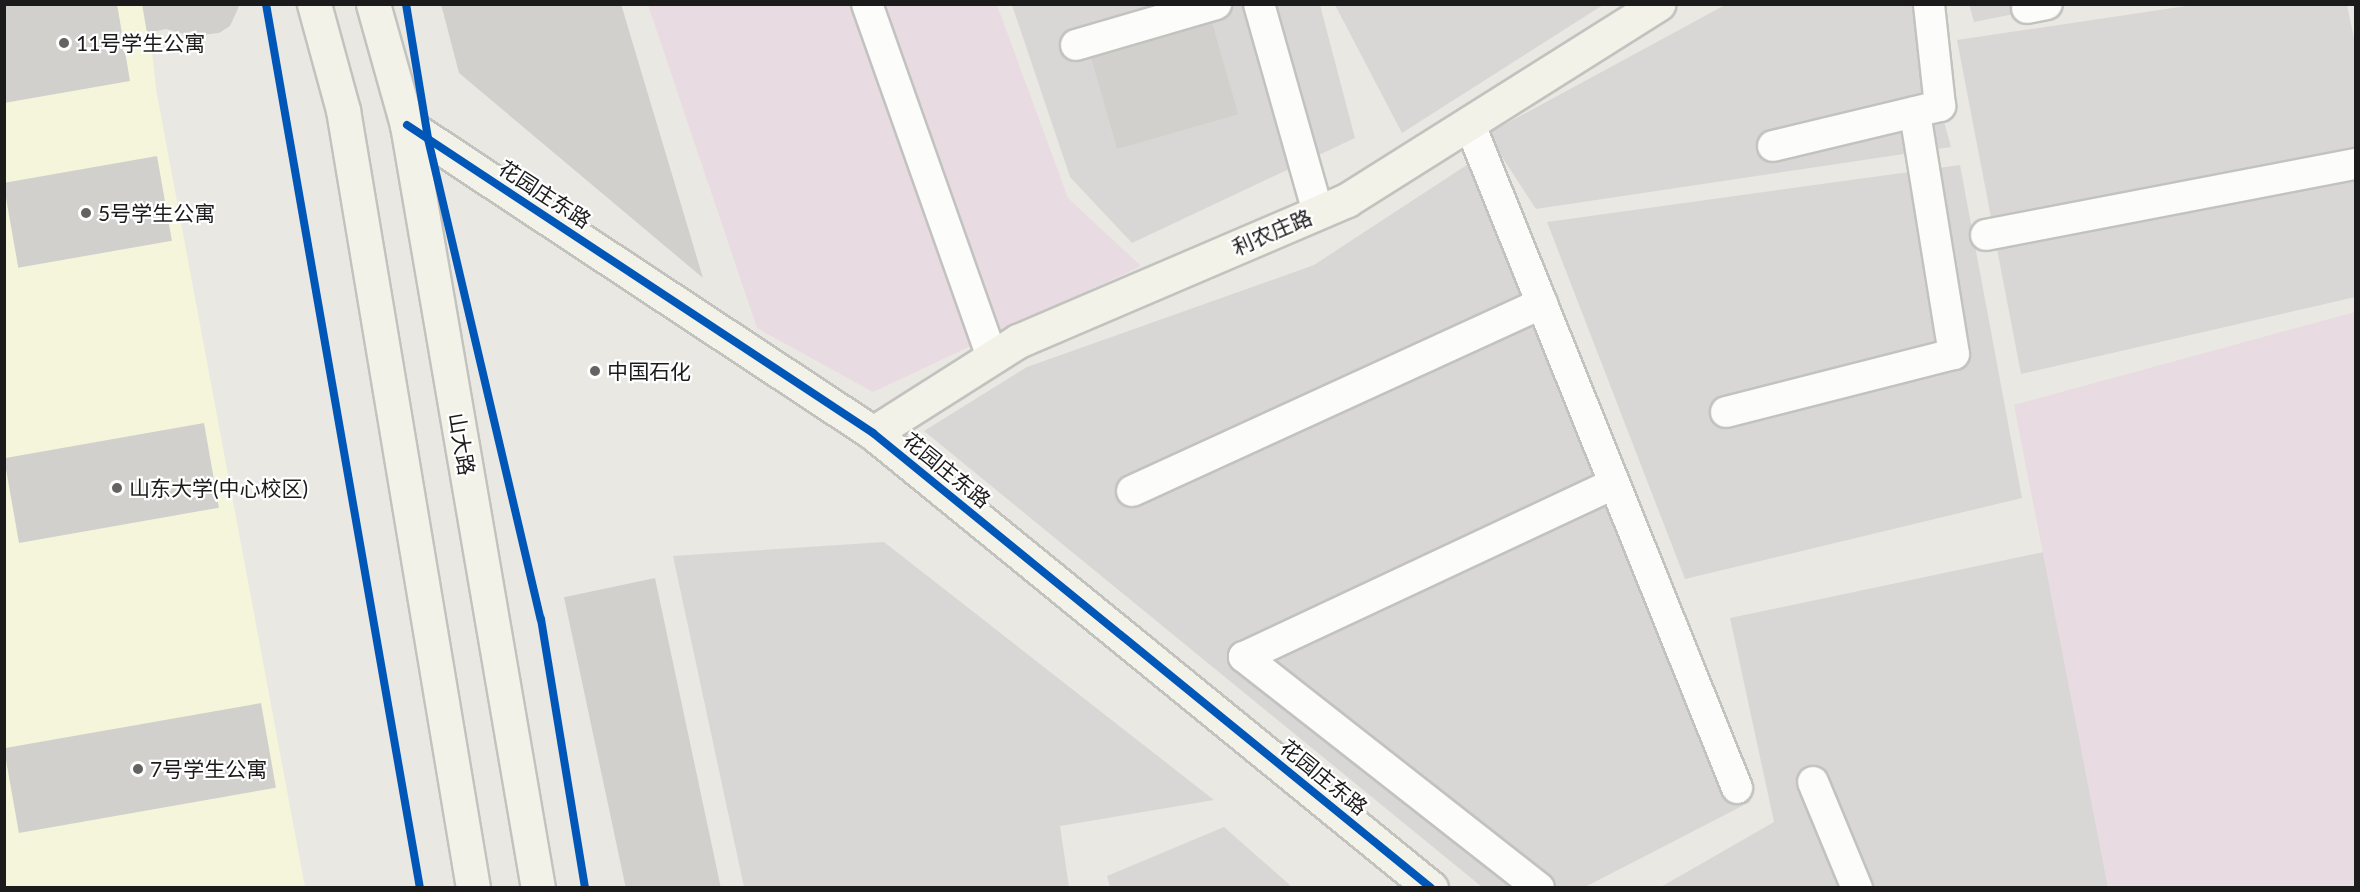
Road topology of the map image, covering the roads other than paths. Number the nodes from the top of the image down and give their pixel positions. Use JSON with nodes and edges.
{"nodes":[{"id":1,"x":314,"y":4,"type":"edge"},
{"id":2,"x":373,"y":4,"type":"edge"},
{"id":3,"x":867,"y":4,"type":"edge"},
{"id":4,"x":1216,"y":4,"type":"edge"},
{"id":5,"x":1258,"y":4,"type":"edge"},
{"id":6,"x":1658,"y":4,"type":"edge"},
{"id":7,"x":1929,"y":4,"type":"edge"},
{"id":8,"x":1076,"y":45,"type":"dead end"},
{"id":9,"x":1915,"y":112,"type":"junction"},
{"id":10,"x":407,"y":125,"type":"junction"},
{"id":11,"x":1474,"y":135,"type":"dead end"},
{"id":12,"x":1773,"y":146,"type":"dead end"},
{"id":13,"x":2355,"y":164,"type":"edge"},
{"id":14,"x":1318,"y":212,"type":"junction"},
{"id":15,"x":1986,"y":235,"type":"dead end"},
{"id":16,"x":1542,"y":303,"type":"junction"},
{"id":17,"x":992,"y":357,"type":"junction"},
{"id":18,"x":1726,"y":412,"type":"dead end"},
{"id":19,"x":873,"y":433,"type":"junction"},
{"id":20,"x":1614,"y":484,"type":"junction"},
{"id":21,"x":1132,"y":491,"type":"dead end"},
{"id":22,"x":1813,"y":782,"type":"dead end"},
{"id":23,"x":1737,"y":788,"type":"dead end"},
{"id":24,"x":473,"y":888,"type":"edge"},
{"id":25,"x":538,"y":888,"type":"edge"},
{"id":26,"x":1431,"y":888,"type":"edge"},
{"id":27,"x":1539,"y":888,"type":"edge"},
{"id":28,"x":1857,"y":888,"type":"edge"}],
"edges":[{"from":1,"to":24,"type":"street"},
{"from":2,"to":10,"type":"street","name":"山大路"},
{"from":3,"to":17,"type":"street"},
{"from":4,"to":8,"type":"street"},
{"from":5,"to":14,"type":"street"},
{"from":6,"to":14,"type":"street","name":"利农庄路"},
{"from":7,"to":9,"type":"street"},
{"from":9,"to":12,"type":"street"},
{"from":9,"to":18,"type":"street"},
{"from":10,"to":19,"type":"street","name":"花园庄东路"},
{"from":10,"to":25,"type":"street","name":"山大路"},
{"from":11,"to":16,"type":"street"},
{"from":13,"to":15,"type":"street"},
{"from":14,"to":17,"type":"street","name":"利农庄路"},
{"from":16,"to":20,"type":"street"},
{"from":16,"to":21,"type":"street"},
{"from":17,"to":19,"type":"street","name":"利农庄路"},
{"from":19,"to":26,"type":"street","name":"花园庄东路"},
{"from":20,"to":23,"type":"street"},
{"from":20,"to":27,"type":"street"},
{"from":22,"to":28,"type":"street"}]}
